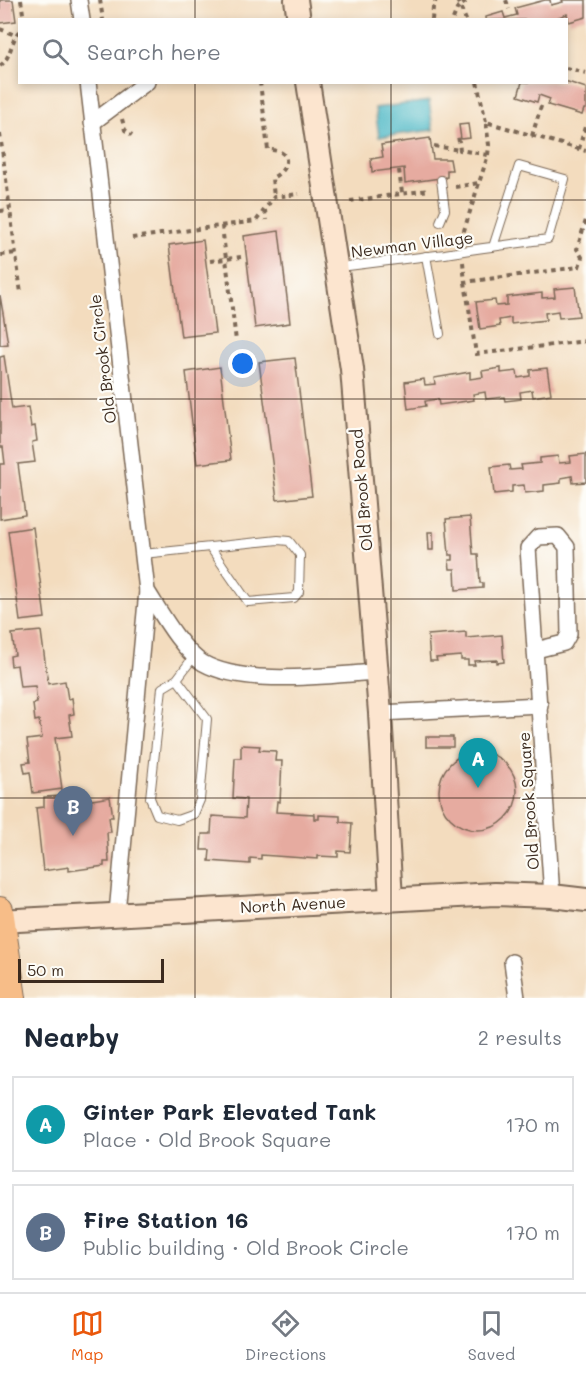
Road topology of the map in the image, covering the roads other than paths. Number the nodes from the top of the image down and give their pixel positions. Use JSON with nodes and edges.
{"nodes":[{"id":1,"x":79,"y":0,"type":"edge"},
{"id":2,"x":296,"y":0,"type":"edge"},
{"id":3,"x":82,"y":18,"type":"edge"},
{"id":4,"x":299,"y":18,"type":"edge"},
{"id":5,"x":88,"y":84,"type":"edge"},
{"id":6,"x":144,"y":84,"type":"edge"},
{"id":7,"x":308,"y":84,"type":"edge"},
{"id":8,"x":92,"y":123,"type":"junction"},
{"id":9,"x":441,"y":180,"type":"dead end"},
{"id":10,"x":440,"y":222,"type":"dead end"},
{"id":11,"x":493,"y":247,"type":"junction"},
{"id":12,"x":426,"y":256,"type":"junction"},
{"id":13,"x":335,"y":267,"type":"junction"},
{"id":14,"x":440,"y":333,"type":"dead end"},
{"id":15,"x":210,"y":547,"type":"junction"},
{"id":16,"x":143,"y":554,"type":"junction"},
{"id":17,"x":147,"y":591,"type":"junction"},
{"id":18,"x":536,"y":650,"type":"junction"},
{"id":19,"x":195,"y":656,"type":"junction"},
{"id":20,"x":376,"y":672,"type":"junction"},
{"id":21,"x":177,"y":679,"type":"junction"},
{"id":22,"x":540,"y":705,"type":"junction"},
{"id":23,"x":380,"y":713,"type":"junction"},
{"id":24,"x":552,"y":896,"type":"junction"},
{"id":25,"x":392,"y":899,"type":"junction"},
{"id":26,"x":586,"y":900,"type":"edge"},
{"id":27,"x":117,"y":913,"type":"junction"},
{"id":28,"x":1,"y":918,"type":"edge"},
{"id":29,"x":512,"y":962,"type":"dead end"},
{"id":30,"x":13,"y":998,"type":"edge"},
{"id":31,"x":517,"y":998,"type":"edge"}],
"edges":[{"from":1,"to":3,"type":"street"},
{"from":2,"to":4,"type":"street"},
{"from":5,"to":8,"type":"street","name":"Old Brook Circle"},
{"from":6,"to":8,"type":"street"},
{"from":7,"to":13,"type":"street","name":"Old Brook Road"},
{"from":8,"to":16,"type":"street","name":"Old Brook Circle"},
{"from":9,"to":10,"type":"lane"},
{"from":11,"to":11,"type":"lane","name":"Newman Village"},
{"from":11,"to":12,"type":"lane","name":"Newman Village"},
{"from":12,"to":13,"type":"lane","name":"Newman Village"},
{"from":12,"to":14,"type":"lane"},
{"from":13,"to":20,"type":"street","name":"Old Brook Road"},
{"from":15,"to":15,"type":"lane"},
{"from":15,"to":16,"type":"lane"},
{"from":16,"to":17,"type":"street","name":"Old Brook Circle"},
{"from":17,"to":19,"type":"street","name":"Old Brook Circle"},
{"from":17,"to":27,"type":"street","name":"Old Brook Circle"},
{"from":18,"to":18,"type":"street","name":"Old Brook Square"},
{"from":18,"to":22,"type":"street","name":"Old Brook Square"},
{"from":19,"to":20,"type":"street","name":"Old Brook Circle"},
{"from":19,"to":21,"type":"lane"},
{"from":20,"to":23,"type":"street","name":"Old Brook Road"},
{"from":21,"to":21,"type":"lane"},
{"from":22,"to":23,"type":"street"},
{"from":22,"to":24,"type":"street","name":"Old Brook Square"},
{"from":23,"to":25,"type":"street","name":"Old Brook Road"},
{"from":24,"to":25,"type":"street","name":"North Avenue"},
{"from":24,"to":26,"type":"street","name":"North Avenue"},
{"from":25,"to":27,"type":"street","name":"North Avenue"},
{"from":27,"to":28,"type":"street","name":"North Avenue"},
{"from":28,"to":30,"type":"main road"},
{"from":29,"to":31,"type":"street"}]}
